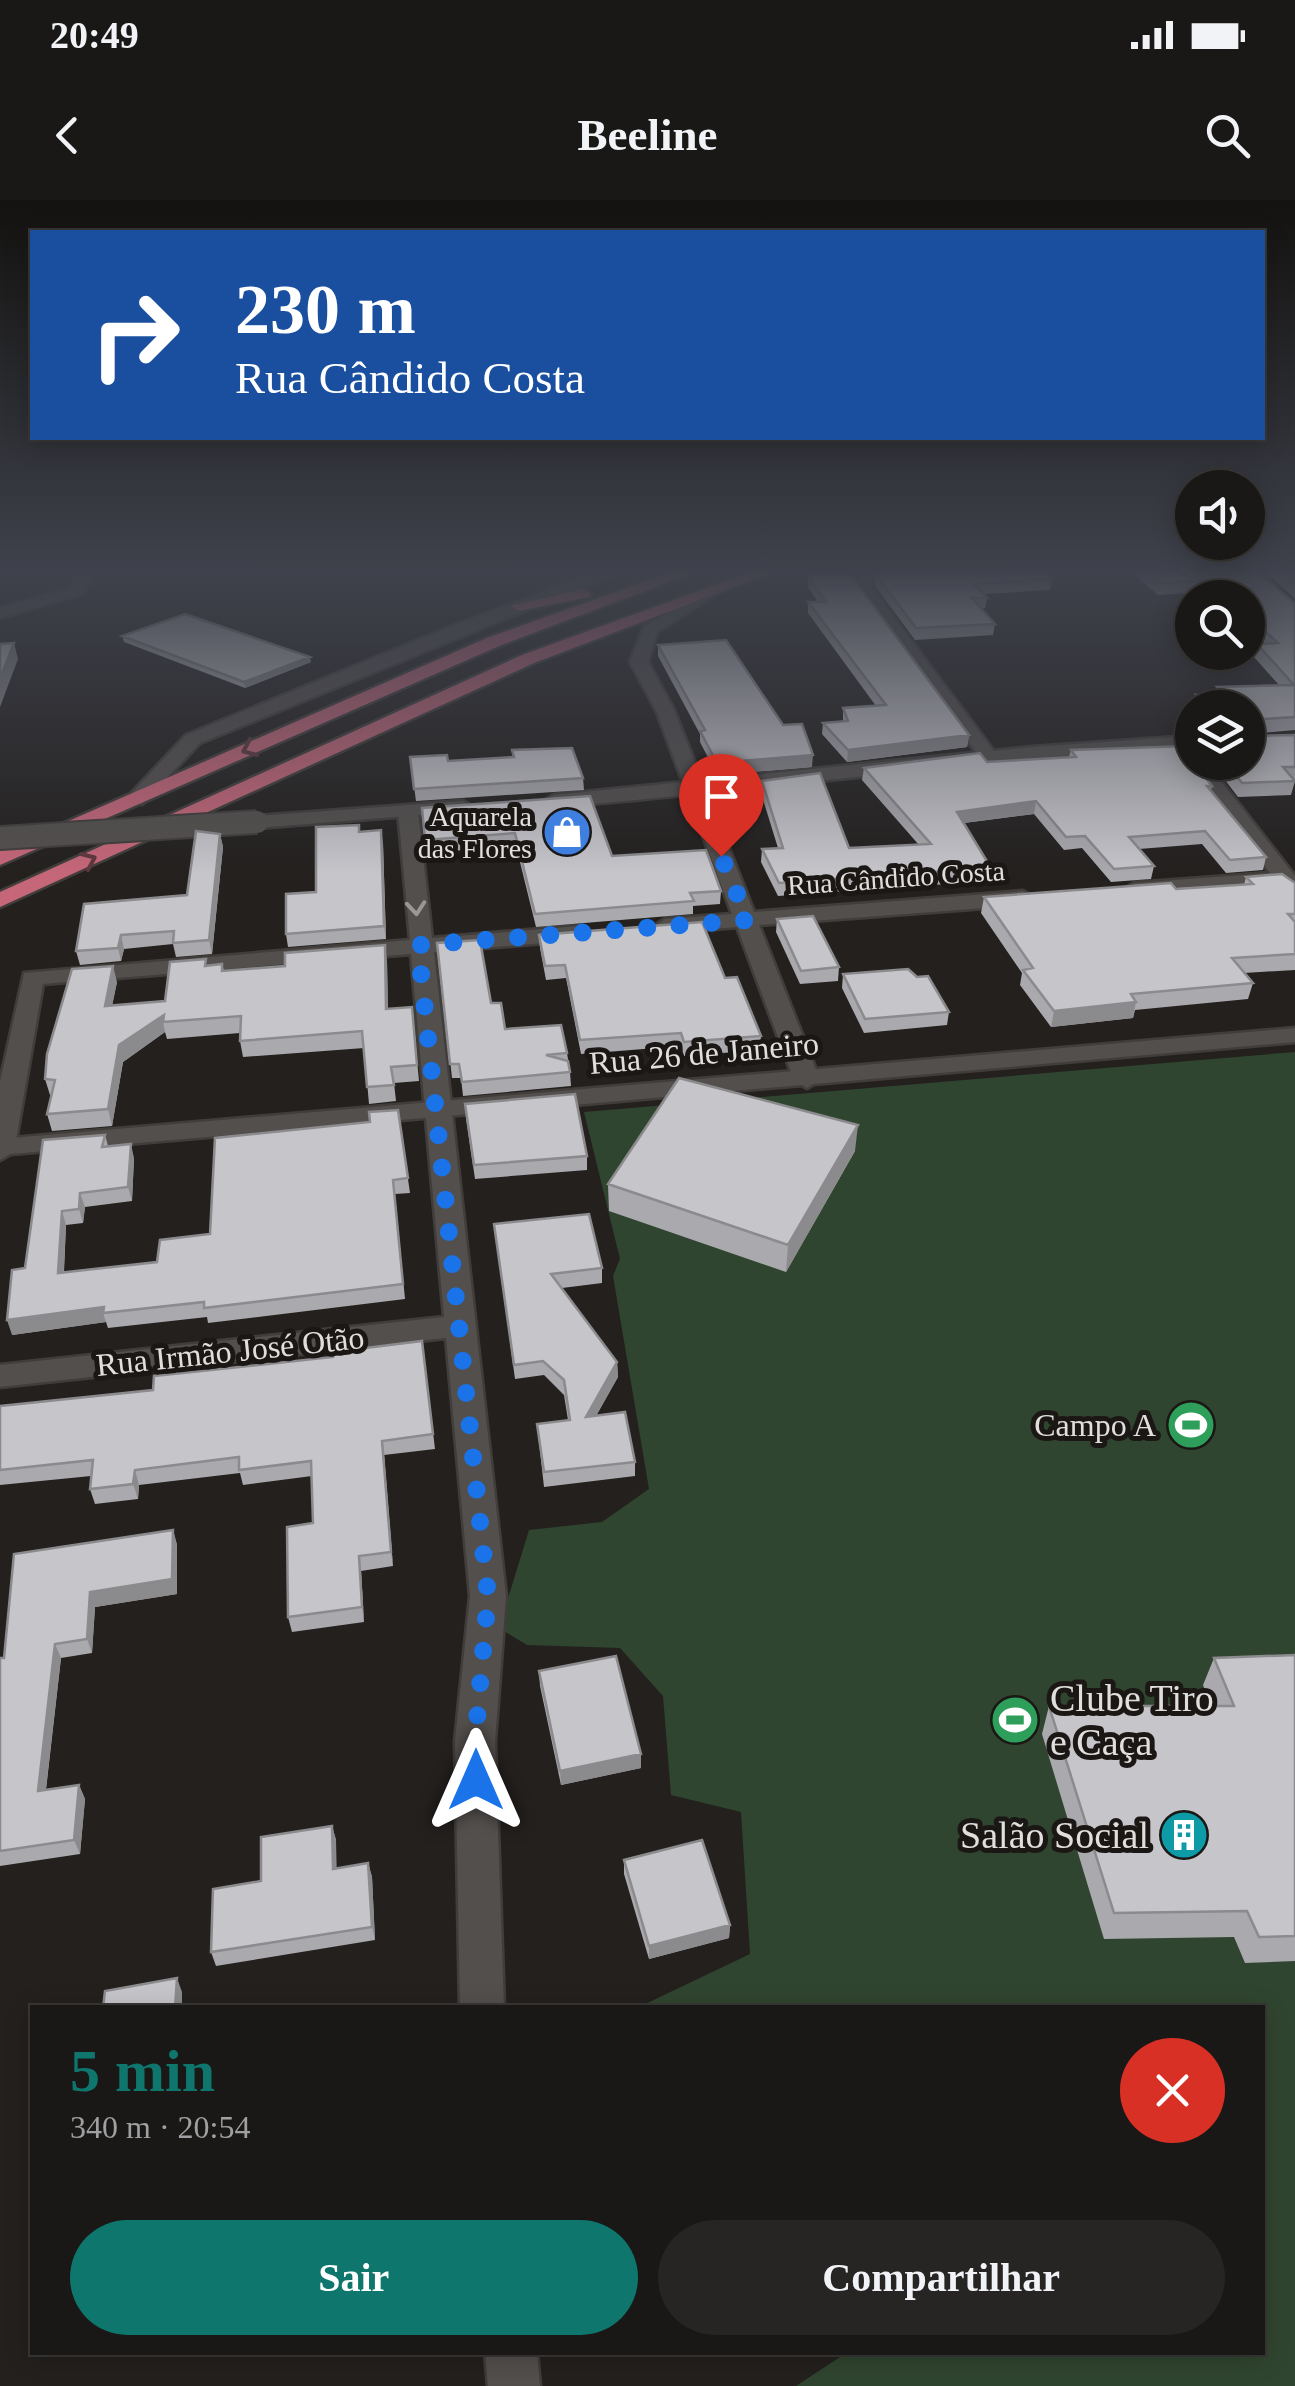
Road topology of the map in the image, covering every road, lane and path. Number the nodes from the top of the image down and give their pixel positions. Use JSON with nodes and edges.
{"nodes":[{"id":1,"x":360,"y":671,"type":"edge"},
{"id":2,"x":427,"y":671,"type":"edge"},
{"id":3,"x":502,"y":671,"type":"edge"},
{"id":4,"x":644,"y":671,"type":"edge"},
{"id":5,"x":926,"y":671,"type":"edge"},
{"id":6,"x":1175,"y":751,"type":"edge"},
{"id":7,"x":987,"y":754,"type":"junction"},
{"id":8,"x":1212,"y":780,"type":"edge"},
{"id":9,"x":694,"y":792,"type":"junction"},
{"id":10,"x":135,"y":800,"type":"junction"},
{"id":11,"x":541,"y":802,"type":"edge"},
{"id":12,"x":484,"y":806,"type":"edge"},
{"id":13,"x":408,"y":810,"type":"junction"},
{"id":14,"x":0,"y":838,"type":"edge"},
{"id":15,"x":0,"y":859,"type":"edge"},
{"id":16,"x":1290,"y":884,"type":"edge"},
{"id":17,"x":1106,"y":892,"type":"edge"},
{"id":18,"x":1047,"y":896,"type":"edge"},
{"id":19,"x":0,"y":900,"type":"edge"},
{"id":20,"x":748,"y":920,"type":"junction"},
{"id":21,"x":632,"y":929,"type":"edge"},
{"id":22,"x":593,"y":932,"type":"edge"},
{"id":23,"x":418,"y":945,"type":"junction"},
{"id":24,"x":1295,"y":1035,"type":"edge"},
{"id":25,"x":807,"y":1080,"type":"junction"},
{"id":26,"x":436,"y":1111,"type":"junction"},
{"id":27,"x":0,"y":1149,"type":"edge"},
{"id":28,"x":459,"y":1326,"type":"junction"},
{"id":29,"x":0,"y":1376,"type":"edge"},
{"id":30,"x":482,"y":2005,"type":"edge"},
{"id":31,"x":511,"y":2355,"type":"edge"},
{"id":32,"x":514,"y":2386,"type":"edge"}],
"edges":[{"from":1,"to":10,"type":"street"},
{"from":2,"to":10,"type":"highway","one_way":true},
{"from":19,"to":3,"type":"highway","one_way":true},
{"from":4,"to":9,"type":"street"},
{"from":5,"to":7,"type":"street"},
{"from":6,"to":7,"type":"street"},
{"from":7,"to":9,"type":"street"},
{"from":8,"to":16,"type":"street"},
{"from":9,"to":11,"type":"street"},
{"from":9,"to":20,"type":"street"},
{"from":10,"to":15,"type":"highway"},
{"from":12,"to":13,"type":"street"},
{"from":13,"to":14,"type":"street","bridge":true},
{"from":13,"to":23,"type":"street","one_way":true},
{"from":16,"to":17,"type":"street"},
{"from":18,"to":20,"type":"street","name":"Rua Cândido Costa"},
{"from":20,"to":21,"type":"street","name":"Rua Cândido Costa"},
{"from":20,"to":25,"type":"street"},
{"from":22,"to":23,"type":"street"},
{"from":23,"to":26,"type":"street"},
{"from":23,"to":27,"type":"street"},
{"from":24,"to":25,"type":"street","name":"Rua 26 de Janeiro"},
{"from":25,"to":26,"type":"street","name":"Rua 26 de Janeiro"},
{"from":26,"to":27,"type":"street","name":"Rua 26 de Janeiro"},
{"from":26,"to":28,"type":"street"},
{"from":28,"to":29,"type":"street","name":"Rua Irmão José Otão"},
{"from":28,"to":30,"type":"street"},
{"from":31,"to":32,"type":"street"}]}
